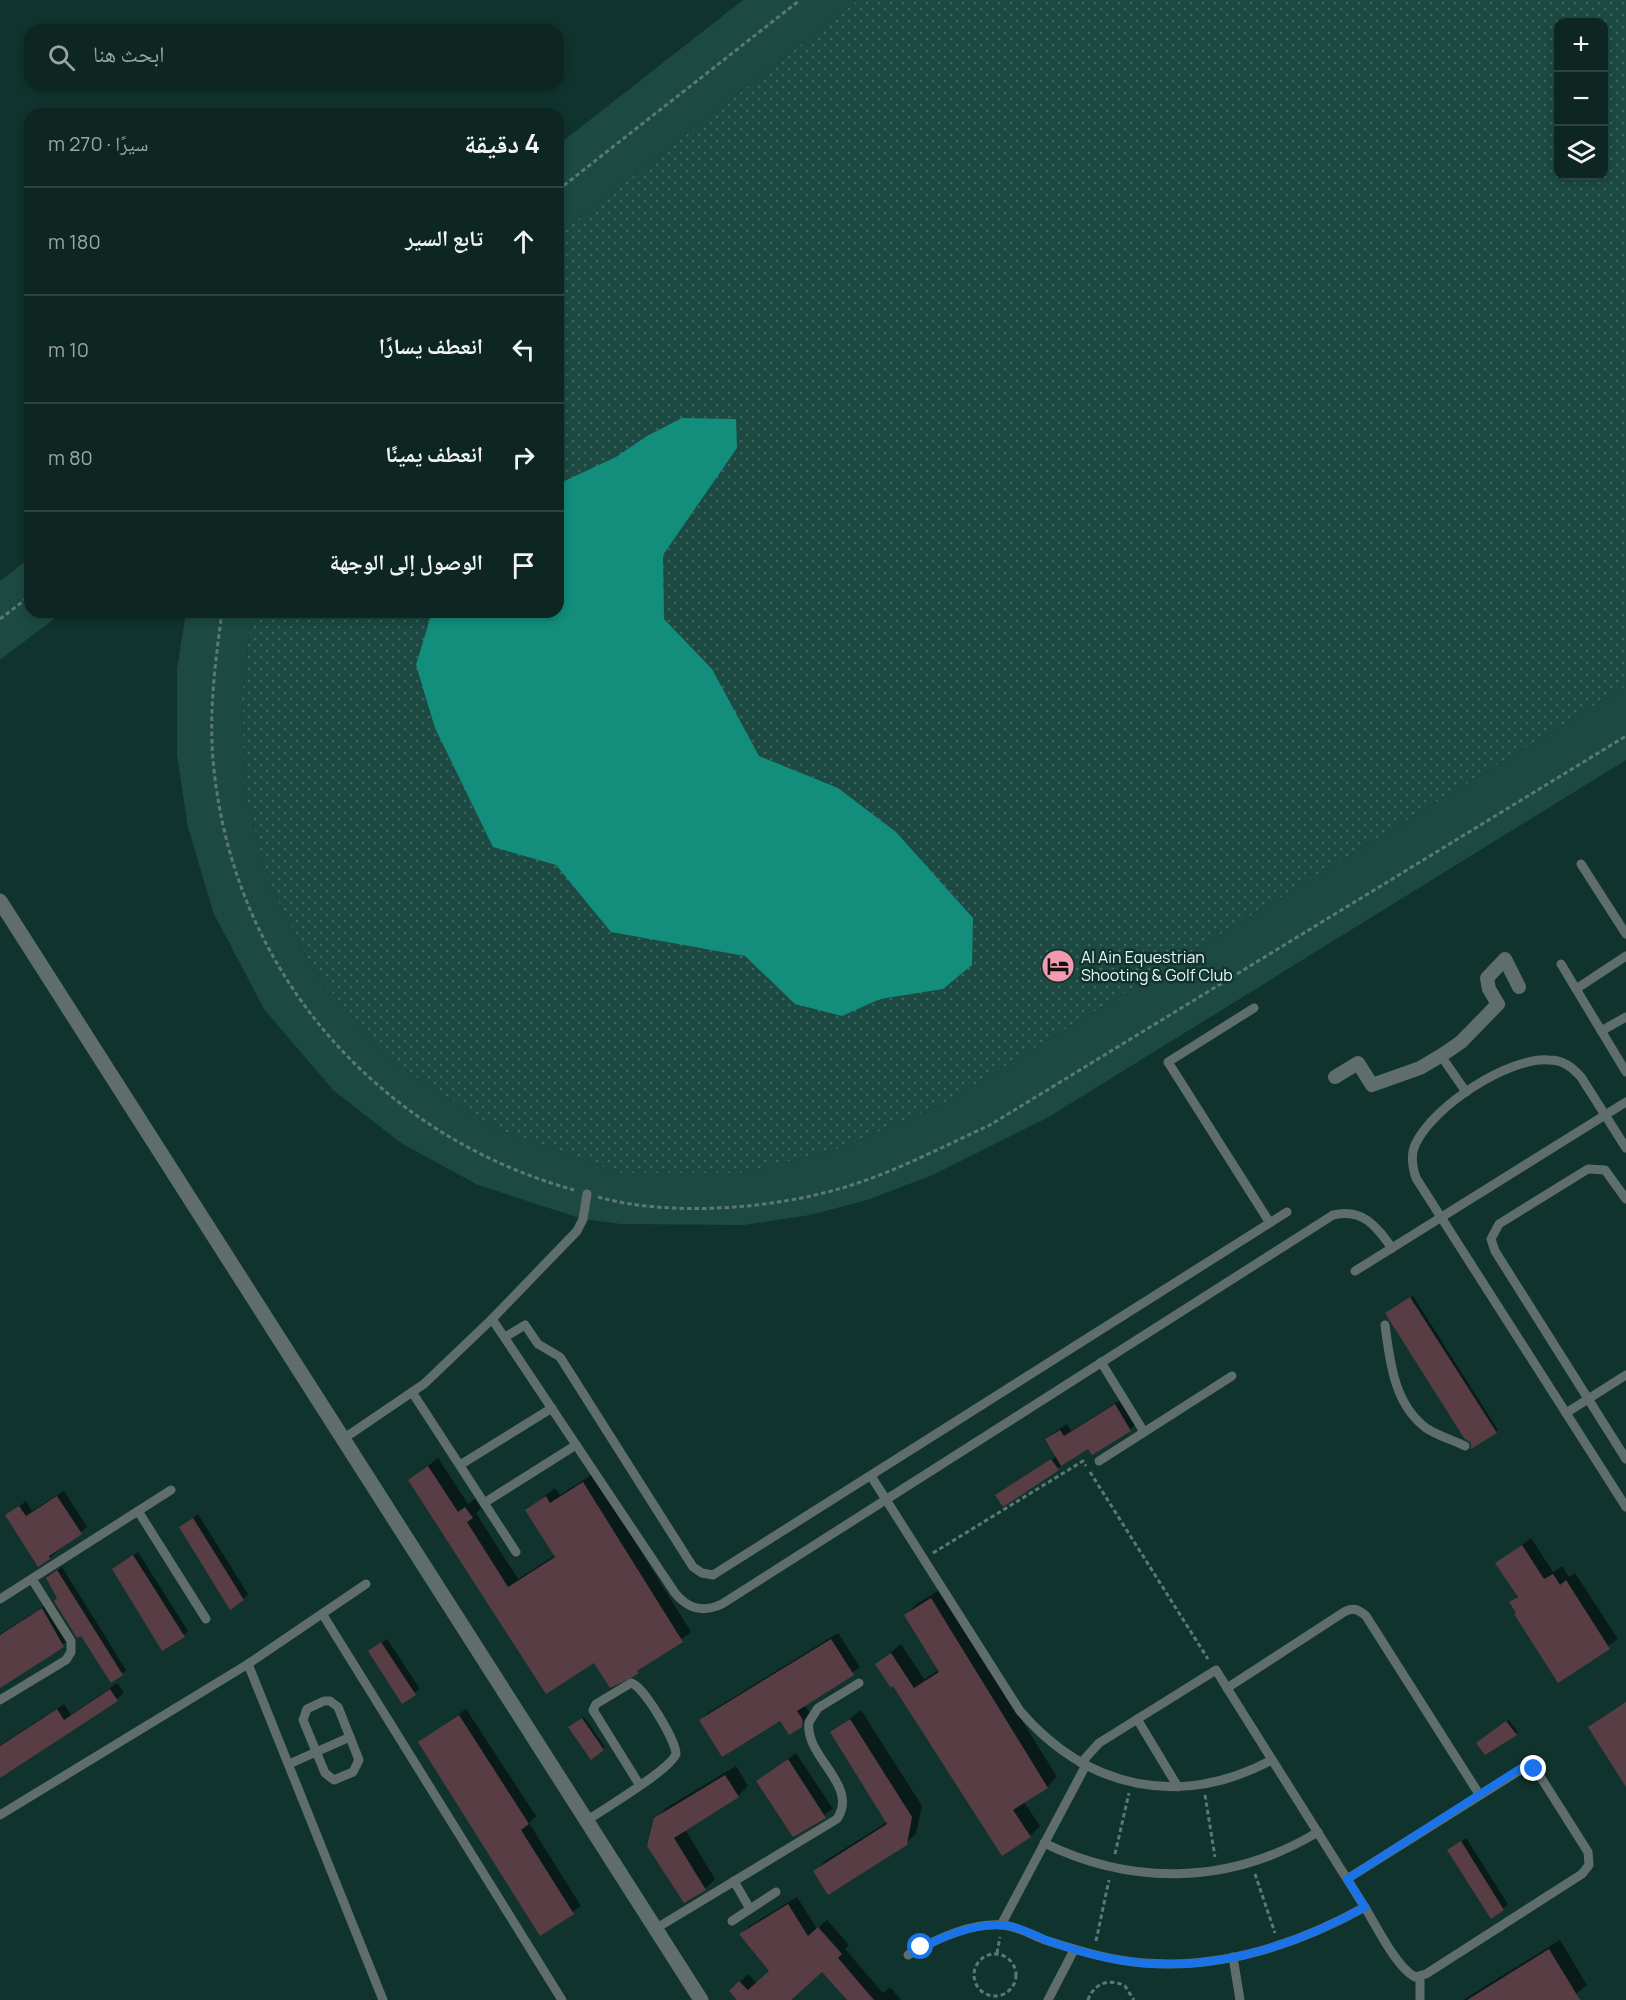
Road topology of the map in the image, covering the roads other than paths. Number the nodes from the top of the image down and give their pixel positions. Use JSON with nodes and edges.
{"nodes":[{"id":1,"x":1581,"y":864,"type":"dead end"},
{"id":2,"x":0,"y":901,"type":"edge"},
{"id":3,"x":1626,"y":934,"type":"edge"},
{"id":4,"x":1626,"y":956,"type":"edge"},
{"id":5,"x":1561,"y":964,"type":"dead end"},
{"id":6,"x":1519,"y":987,"type":"dead end"},
{"id":7,"x":1575,"y":989,"type":"junction"},
{"id":8,"x":1254,"y":1008,"type":"dead end"},
{"id":9,"x":1626,"y":1017,"type":"edge"},
{"id":10,"x":1601,"y":1031,"type":"junction"},
{"id":11,"x":1442,"y":1055,"type":"junction"},
{"id":12,"x":1626,"y":1072,"type":"edge"},
{"id":13,"x":1335,"y":1077,"type":"dead end"},
{"id":14,"x":1466,"y":1092,"type":"junction"},
{"id":15,"x":1626,"y":1102,"type":"edge"},
{"id":16,"x":1605,"y":1115,"type":"junction"},
{"id":17,"x":1626,"y":1148,"type":"edge"},
{"id":18,"x":587,"y":1194,"type":"road end"},
{"id":19,"x":1626,"y":1199,"type":"edge"},
{"id":20,"x":1287,"y":1212,"type":"dead end"},
{"id":21,"x":1442,"y":1218,"type":"junction"},
{"id":22,"x":1270,"y":1223,"type":"junction"},
{"id":23,"x":1392,"y":1248,"type":"junction"},
{"id":24,"x":1354,"y":1271,"type":"dead end"},
{"id":25,"x":492,"y":1319,"type":"junction"},
{"id":26,"x":1385,"y":1325,"type":"dead end"},
{"id":27,"x":505,"y":1337,"type":"junction"},
{"id":28,"x":1101,"y":1362,"type":"junction"},
{"id":29,"x":1626,"y":1375,"type":"edge"},
{"id":30,"x":1232,"y":1376,"type":"dead end"},
{"id":31,"x":412,"y":1392,"type":"junction"},
{"id":32,"x":1588,"y":1399,"type":"junction"},
{"id":33,"x":552,"y":1408,"type":"junction"},
{"id":34,"x":1566,"y":1413,"type":"junction"},
{"id":35,"x":1144,"y":1432,"type":"junction"},
{"id":36,"x":343,"y":1439,"type":"junction"},
{"id":37,"x":576,"y":1445,"type":"junction"},
{"id":38,"x":1465,"y":1446,"type":"dead end"},
{"id":39,"x":1626,"y":1460,"type":"edge"},
{"id":40,"x":1099,"y":1461,"type":"dead end"},
{"id":41,"x":460,"y":1465,"type":"junction"},
{"id":42,"x":871,"y":1476,"type":"junction"},
{"id":43,"x":171,"y":1490,"type":"dead end"},
{"id":44,"x":886,"y":1499,"type":"junction"},
{"id":45,"x":484,"y":1503,"type":"junction"},
{"id":46,"x":1626,"y":1507,"type":"edge"},
{"id":47,"x":138,"y":1511,"type":"junction"},
{"id":48,"x":516,"y":1552,"type":"dead end"},
{"id":49,"x":32,"y":1579,"type":"junction"},
{"id":50,"x":366,"y":1584,"type":"dead end"},
{"id":51,"x":0,"y":1599,"type":"edge"},
{"id":52,"x":323,"y":1615,"type":"junction"},
{"id":53,"x":206,"y":1619,"type":"dead end"},
{"id":54,"x":248,"y":1664,"type":"junction"},
{"id":55,"x":859,"y":1683,"type":"dead end"},
{"id":56,"x":1227,"y":1688,"type":"junction"},
{"id":57,"x":0,"y":1700,"type":"edge"},
{"id":58,"x":1137,"y":1719,"type":"junction"},
{"id":59,"x":350,"y":1737,"type":"junction"},
{"id":60,"x":316,"y":1752,"type":"junction"},
{"id":61,"x":1272,"y":1760,"type":"junction"},
{"id":62,"x":289,"y":1764,"type":"junction"},
{"id":63,"x":1083,"y":1764,"type":"junction"},
{"id":64,"x":639,"y":1784,"type":"junction"},
{"id":65,"x":1178,"y":1787,"type":"junction"},
{"id":66,"x":1479,"y":1794,"type":"junction"},
{"id":67,"x":0,"y":1815,"type":"edge"},
{"id":68,"x":586,"y":1821,"type":"junction"},
{"id":69,"x":1318,"y":1832,"type":"junction"},
{"id":70,"x":1044,"y":1843,"type":"junction"},
{"id":71,"x":1347,"y":1879,"type":"junction"},
{"id":72,"x":734,"y":1881,"type":"junction"},
{"id":73,"x":776,"y":1892,"type":"dead end"},
{"id":74,"x":1365,"y":1907,"type":"junction"},
{"id":75,"x":750,"y":1909,"type":"junction"},
{"id":76,"x":732,"y":1921,"type":"dead end"},
{"id":77,"x":1001,"y":1925,"type":"junction"},
{"id":78,"x":656,"y":1929,"type":"junction"},
{"id":79,"x":1074,"y":1950,"type":"junction"},
{"id":80,"x":908,"y":1955,"type":"dead end"},
{"id":81,"x":1233,"y":1957,"type":"junction"},
{"id":82,"x":1420,"y":1977,"type":"junction"},
{"id":83,"x":383,"y":2000,"type":"edge"},
{"id":84,"x":562,"y":2000,"type":"edge"},
{"id":85,"x":701,"y":2000,"type":"edge"},
{"id":86,"x":1048,"y":2000,"type":"edge"},
{"id":87,"x":1240,"y":2000,"type":"edge"},
{"id":88,"x":1420,"y":2000,"type":"edge"}],
"edges":[{"from":1,"to":3,"type":"lane"},
{"from":2,"to":36,"type":"street"},
{"from":4,"to":7,"type":"lane"},
{"from":5,"to":7,"type":"lane"},
{"from":6,"to":11,"type":"street"},
{"from":7,"to":10,"type":"lane"},
{"from":8,"to":22,"type":"lane"},
{"from":9,"to":10,"type":"lane"},
{"from":10,"to":12,"type":"lane"},
{"from":11,"to":13,"type":"street"},
{"from":11,"to":14,"type":"lane"},
{"from":14,"to":16,"type":"lane"},
{"from":14,"to":21,"type":"lane"},
{"from":15,"to":16,"type":"lane"},
{"from":16,"to":17,"type":"lane"},
{"from":16,"to":21,"type":"lane"},
{"from":18,"to":25,"type":"lane"},
{"from":19,"to":32,"type":"lane"},
{"from":20,"to":22,"type":"lane"},
{"from":21,"to":23,"type":"lane"},
{"from":21,"to":34,"type":"lane"},
{"from":22,"to":42,"type":"lane"},
{"from":23,"to":24,"type":"lane"},
{"from":23,"to":28,"type":"lane"},
{"from":25,"to":27,"type":"lane"},
{"from":25,"to":31,"type":"lane"},
{"from":26,"to":38,"type":"lane"},
{"from":27,"to":33,"type":"lane"},
{"from":27,"to":42,"type":"lane"},
{"from":28,"to":35,"type":"lane"},
{"from":28,"to":44,"type":"lane"},
{"from":29,"to":32,"type":"lane"},
{"from":30,"to":35,"type":"lane"},
{"from":31,"to":36,"type":"lane"},
{"from":31,"to":41,"type":"lane"},
{"from":32,"to":34,"type":"lane"},
{"from":32,"to":39,"type":"lane"},
{"from":33,"to":37,"type":"lane"},
{"from":33,"to":41,"type":"lane"},
{"from":34,"to":46,"type":"lane"},
{"from":35,"to":40,"type":"lane"},
{"from":36,"to":68,"type":"street"},
{"from":37,"to":44,"type":"lane"},
{"from":37,"to":45,"type":"lane"},
{"from":41,"to":45,"type":"lane"},
{"from":42,"to":44,"type":"lane"},
{"from":43,"to":47,"type":"lane"},
{"from":44,"to":63,"type":"lane"},
{"from":45,"to":48,"type":"lane"},
{"from":47,"to":49,"type":"lane"},
{"from":47,"to":53,"type":"lane"},
{"from":49,"to":51,"type":"lane"},
{"from":49,"to":57,"type":"lane"},
{"from":50,"to":52,"type":"lane"},
{"from":52,"to":54,"type":"lane"},
{"from":52,"to":84,"type":"lane"},
{"from":54,"to":62,"type":"lane"},
{"from":54,"to":67,"type":"lane"},
{"from":55,"to":72,"type":"lane"},
{"from":56,"to":58,"type":"lane"},
{"from":56,"to":61,"type":"lane"},
{"from":56,"to":66,"type":"lane"},
{"from":58,"to":63,"type":"lane"},
{"from":58,"to":65,"type":"lane"},
{"from":59,"to":60,"type":"lane"},
{"from":59,"to":60,"type":"lane"},
{"from":59,"to":60,"type":"lane"},
{"from":60,"to":62,"type":"lane"},
{"from":61,"to":65,"type":"lane"},
{"from":61,"to":69,"type":"lane"},
{"from":62,"to":83,"type":"lane"},
{"from":63,"to":65,"type":"lane"},
{"from":63,"to":70,"type":"lane"},
{"from":64,"to":64,"type":"lane"},
{"from":64,"to":68,"type":"lane"},
{"from":66,"to":71,"type":"lane"},
{"from":66,"to":82,"type":"lane"},
{"from":68,"to":78,"type":"street"},
{"from":69,"to":70,"type":"lane"},
{"from":69,"to":71,"type":"lane"},
{"from":70,"to":77,"type":"lane"},
{"from":71,"to":74,"type":"lane"},
{"from":72,"to":75,"type":"lane"},
{"from":72,"to":78,"type":"lane"},
{"from":73,"to":75,"type":"lane"},
{"from":74,"to":81,"type":"lane"},
{"from":74,"to":82,"type":"lane"},
{"from":75,"to":76,"type":"lane"},
{"from":77,"to":79,"type":"lane"},
{"from":77,"to":80,"type":"lane"},
{"from":78,"to":85,"type":"street"},
{"from":79,"to":81,"type":"lane"},
{"from":79,"to":86,"type":"lane"},
{"from":81,"to":87,"type":"lane"},
{"from":82,"to":88,"type":"lane"}]}
